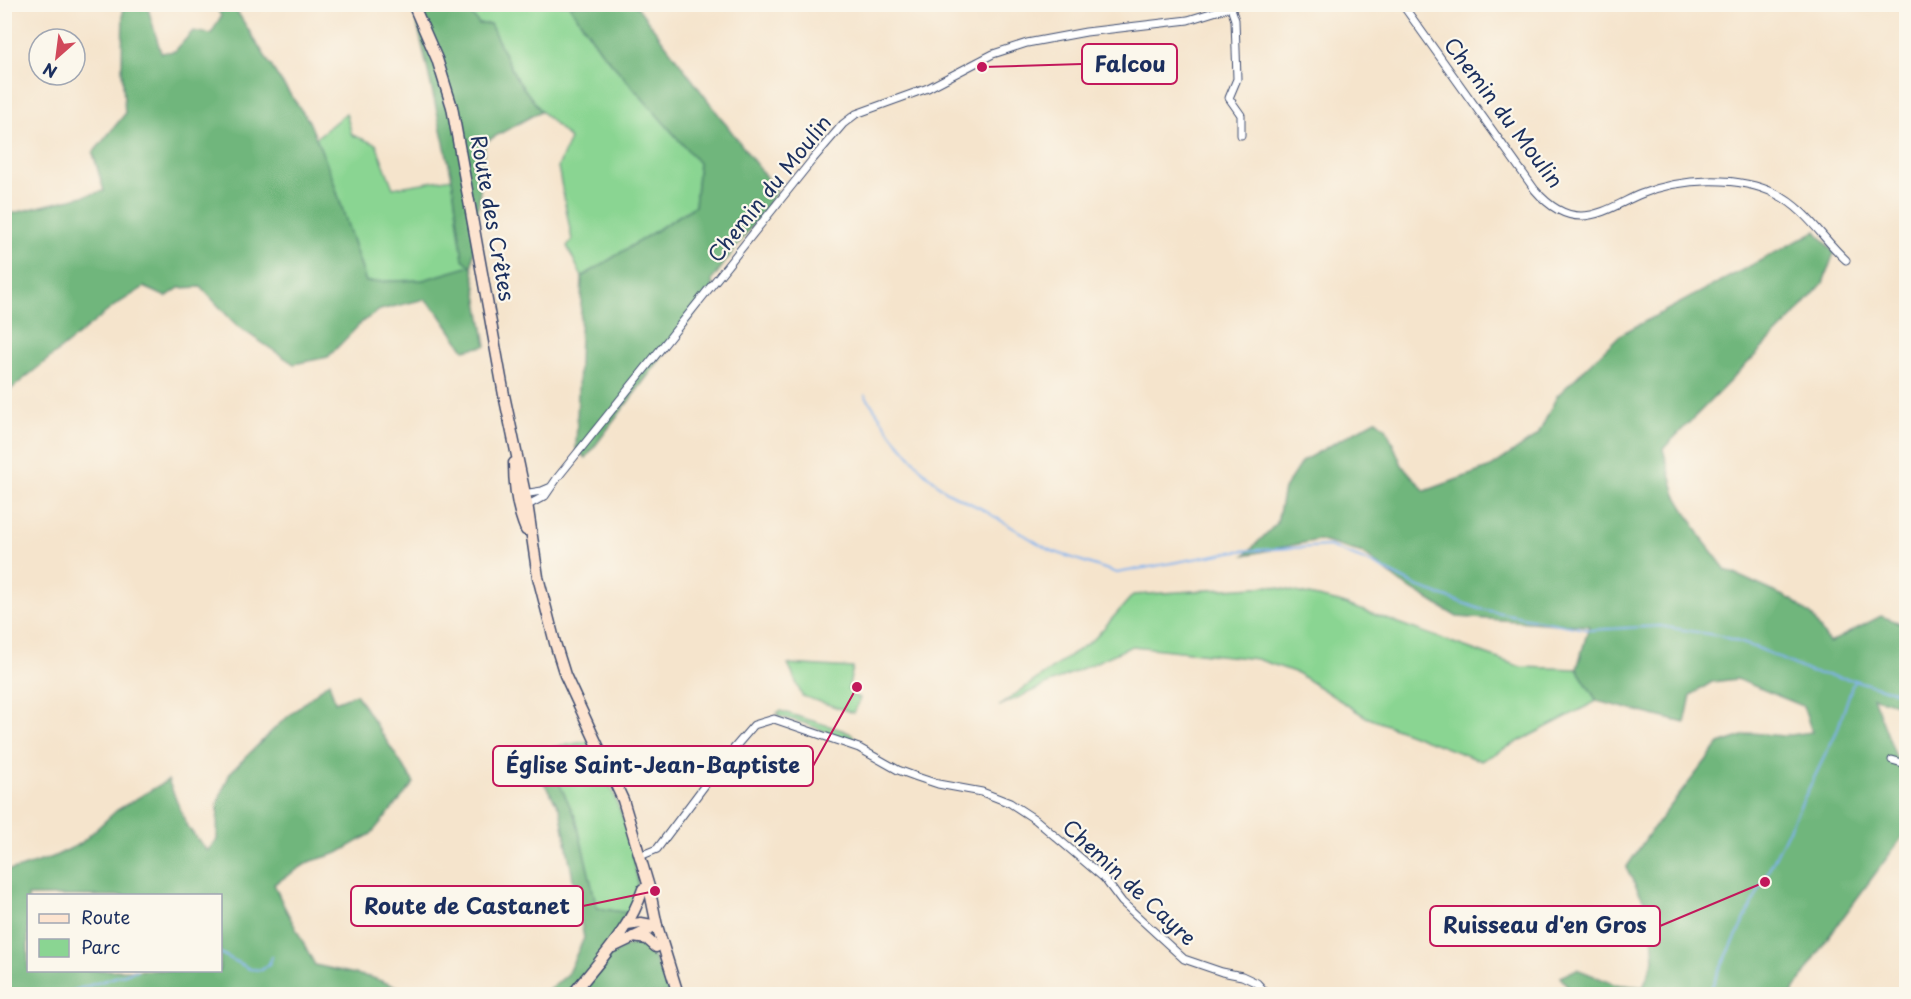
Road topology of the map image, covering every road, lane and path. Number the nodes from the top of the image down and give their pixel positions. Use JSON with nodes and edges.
{"nodes":[{"id":1,"x":413,"y":4,"type":"edge"},
{"id":2,"x":1240,"y":4,"type":"edge"},
{"id":3,"x":1402,"y":4,"type":"edge"},
{"id":4,"x":1231,"y":9,"type":"junction"},
{"id":5,"x":1241,"y":135,"type":"dead end"},
{"id":6,"x":1846,"y":260,"type":"dead end"},
{"id":7,"x":549,"y":488,"type":"junction"},
{"id":8,"x":523,"y":499,"type":"junction"},
{"id":9,"x":1892,"y":760,"type":"dead end"},
{"id":10,"x":1906,"y":764,"type":"edge"},
{"id":11,"x":640,"y":856,"type":"junction"},
{"id":12,"x":643,"y":889,"type":"junction"},
{"id":13,"x":627,"y":925,"type":"junction"},
{"id":14,"x":653,"y":926,"type":"junction"},
{"id":15,"x":633,"y":937,"type":"junction"},
{"id":16,"x":1906,"y":939,"type":"edge"},
{"id":17,"x":657,"y":947,"type":"junction"},
{"id":18,"x":608,"y":950,"type":"junction"},
{"id":19,"x":1906,"y":963,"type":"edge"},
{"id":20,"x":573,"y":994,"type":"edge"},
{"id":21,"x":673,"y":994,"type":"edge"},
{"id":22,"x":678,"y":994,"type":"edge"},
{"id":23,"x":1267,"y":994,"type":"edge"}],
"edges":[{"from":1,"to":8,"type":"street","name":"Route des Crêtes"},
{"from":2,"to":4,"type":"street","name":"Chemin du Moulin"},
{"from":3,"to":6,"type":"street","name":"Chemin du Moulin"},
{"from":4,"to":5,"type":"street"},
{"from":4,"to":7,"type":"street","name":"Chemin du Moulin"},
{"from":7,"to":8,"type":"street"},
{"from":7,"to":8,"type":"street","name":"Chemin du Moulin"},
{"from":8,"to":11,"type":"street","name":"Route des Crêtes"},
{"from":9,"to":10,"type":"street"},
{"from":11,"to":12,"type":"street","name":"Route des Crêtes"},
{"from":11,"to":14,"type":"street","name":"Route des Crêtes"},
{"from":11,"to":23,"type":"street","name":"Chemin de Cayre"},
{"from":12,"to":13,"type":"street"},
{"from":12,"to":14,"type":"street","name":"Route des Crêtes"},
{"from":13,"to":14,"type":"street"},
{"from":13,"to":18,"type":"street"},
{"from":14,"to":15,"type":"street"},
{"from":14,"to":17,"type":"street","name":"Route des Crêtes"},
{"from":14,"to":22,"type":"street","name":"Route des Crêtes"},
{"from":15,"to":17,"type":"street"},
{"from":15,"to":18,"type":"street"},
{"from":16,"to":19,"type":"street"},
{"from":17,"to":21,"type":"street","name":"Route des Crêtes"},
{"from":18,"to":20,"type":"street"}]}
